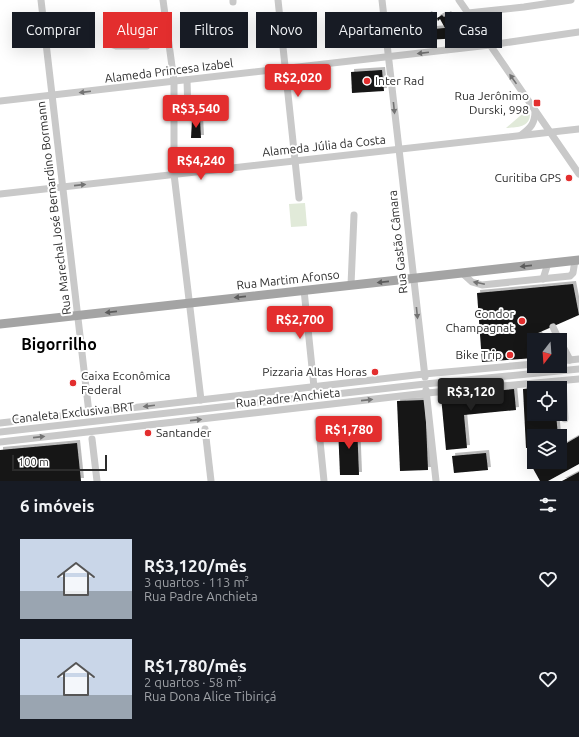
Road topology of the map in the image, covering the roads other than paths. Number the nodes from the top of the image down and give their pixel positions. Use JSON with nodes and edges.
{"nodes":[{"id":1,"x":40,"y":0,"type":"edge"},
{"id":2,"x":163,"y":0,"type":"edge"},
{"id":3,"x":278,"y":0,"type":"edge"},
{"id":4,"x":382,"y":0,"type":"edge"},
{"id":5,"x":459,"y":0,"type":"edge"},
{"id":6,"x":572,"y":0,"type":"edge"},
{"id":7,"x":526,"y":3,"type":"edge"},
{"id":8,"x":164,"y":12,"type":"edge"},
{"id":9,"x":467,"y":12,"type":"edge"},
{"id":10,"x":474,"y":12,"type":"edge"},
{"id":11,"x":579,"y":32,"type":"edge"},
{"id":12,"x":502,"y":43,"type":"edge"},
{"id":13,"x":169,"y":48,"type":"edge"},
{"id":14,"x":465,"y":48,"type":"edge"},
{"id":15,"x":492,"y":48,"type":"edge"},
{"id":16,"x":389,"y":57,"type":"junction"},
{"id":17,"x":285,"y":69,"type":"junction"},
{"id":18,"x":187,"y":80,"type":"junction"},
{"id":19,"x":174,"y":81,"type":"junction"},
{"id":20,"x":52,"y":95,"type":"junction"},
{"id":21,"x":0,"y":101,"type":"edge"},
{"id":22,"x":535,"y":111,"type":"junction"},
{"id":23,"x":188,"y":112,"type":"dead end"},
{"id":24,"x":579,"y":129,"type":"edge"},
{"id":25,"x":550,"y":132,"type":"junction"},
{"id":26,"x":521,"y":135,"type":"junction"},
{"id":27,"x":399,"y":149,"type":"junction"},
{"id":28,"x":295,"y":161,"type":"junction"},
{"id":29,"x":174,"y":174,"type":"junction"},
{"id":30,"x":579,"y":174,"type":"edge"},
{"id":31,"x":62,"y":187,"type":"junction"},
{"id":32,"x":0,"y":194,"type":"edge"},
{"id":33,"x":299,"y":198,"type":"dead end"},
{"id":34,"x":354,"y":215,"type":"dead end"},
{"id":35,"x":577,"y":260,"type":"edge"},
{"id":36,"x":548,"y":263,"type":"junction"},
{"id":37,"x":462,"y":273,"type":"junction"},
{"id":38,"x":414,"y":278,"type":"junction"},
{"id":39,"x":543,"y":279,"type":"junction"},
{"id":40,"x":351,"y":285,"type":"junction"},
{"id":41,"x":304,"y":290,"type":"junction"},
{"id":42,"x":190,"y":303,"type":"junction"},
{"id":43,"x":77,"y":315,"type":"junction"},
{"id":44,"x":0,"y":324,"type":"edge"},
{"id":45,"x":553,"y":327,"type":"dead end"},
{"id":46,"x":556,"y":333,"type":"edge"},
{"id":47,"x":567,"y":354,"type":"edge"},
{"id":48,"x":579,"y":359,"type":"edge"},
{"id":49,"x":567,"y":360,"type":"edge"},
{"id":50,"x":570,"y":360,"type":"junction"},
{"id":51,"x":527,"y":365,"type":"edge"},
{"id":52,"x":579,"y":370,"type":"edge"},
{"id":53,"x":424,"y":374,"type":"junction"},
{"id":54,"x":579,"y":379,"type":"edge"},
{"id":55,"x":563,"y":381,"type":"edge"},
{"id":56,"x":426,"y":384,"type":"junction"},
{"id":57,"x":527,"y":384,"type":"edge"},
{"id":58,"x":314,"y":387,"type":"junction"},
{"id":59,"x":427,"y":394,"type":"junction"},
{"id":60,"x":201,"y":400,"type":"junction"},
{"id":61,"x":89,"y":413,"type":"junction"},
{"id":62,"x":318,"y":421,"type":"dead end"},
{"id":63,"x":0,"y":423,"type":"edge"},
{"id":64,"x":205,"y":429,"type":"dead end"},
{"id":65,"x":0,"y":432,"type":"edge"},
{"id":66,"x":92,"y":440,"type":"dead end"},
{"id":67,"x":0,"y":442,"type":"edge"},
{"id":68,"x":97,"y":481,"type":"edge"},
{"id":69,"x":211,"y":481,"type":"edge"},
{"id":70,"x":324,"y":481,"type":"edge"},
{"id":71,"x":436,"y":481,"type":"edge"}],
"edges":[{"from":1,"to":20,"type":"street","name":"Rua Marechal José Bernardino Bormann"},
{"from":2,"to":8,"type":"street"},
{"from":3,"to":17,"type":"street"},
{"from":4,"to":16,"type":"street","name":"Rua Gastão Câmara"},
{"from":5,"to":9,"type":"street"},
{"from":6,"to":7,"type":"street"},
{"from":7,"to":10,"type":"street"},
{"from":11,"to":12,"type":"street","name":"Alameda Princesa Izabel"},
{"from":13,"to":19,"type":"street"},
{"from":14,"to":16,"type":"street","name":"Alameda Princesa Izabel","one_way":true},
{"from":22,"to":15,"type":"street","one_way":true},
{"from":16,"to":17,"type":"street","name":"Alameda Princesa Izabel"},
{"from":16,"to":27,"type":"street","name":"Rua Gastão Câmara","one_way":true},
{"from":17,"to":18,"type":"street","name":"Alameda Princesa Izabel"},
{"from":17,"to":28,"type":"street"},
{"from":18,"to":19,"type":"street","name":"Alameda Princesa Izabel"},
{"from":18,"to":23,"type":"street"},
{"from":19,"to":20,"type":"street","name":"Alameda Princesa Izabel","one_way":true},
{"from":19,"to":29,"type":"street"},
{"from":20,"to":21,"type":"street","name":"Alameda Princesa Izabel"},
{"from":20,"to":31,"type":"street","name":"Rua Marechal José Bernardino Bormann"},
{"from":22,"to":25,"type":"street"},
{"from":22,"to":26,"type":"street"},
{"from":24,"to":25,"type":"street","name":"Alameda Júlia da Costa"},
{"from":25,"to":26,"type":"street","name":"Alameda Júlia da Costa"},
{"from":25,"to":30,"type":"street"},
{"from":26,"to":27,"type":"street","name":"Alameda Júlia da Costa"},
{"from":27,"to":28,"type":"street","name":"Alameda Júlia da Costa"},
{"from":27,"to":38,"type":"street","name":"Rua Gastão Câmara"},
{"from":28,"to":29,"type":"street","name":"Alameda Júlia da Costa"},
{"from":28,"to":33,"type":"street"},
{"from":31,"to":29,"type":"street","name":"Alameda Júlia da Costa","one_way":true},
{"from":29,"to":42,"type":"street"},
{"from":31,"to":32,"type":"street","name":"Alameda Júlia da Costa"},
{"from":31,"to":43,"type":"street","name":"Rua Marechal José Bernardino Bormann"},
{"from":34,"to":40,"type":"street"},
{"from":35,"to":36,"type":"main road","name":"Rua Martim Afonso"},
{"from":35,"to":39,"type":"street"},
{"from":36,"to":37,"type":"main road","name":"Rua Martim Afonso","one_way":true},
{"from":36,"to":39,"type":"street"},
{"from":37,"to":38,"type":"main road","name":"Rua Martim Afonso"},
{"from":39,"to":37,"type":"street","one_way":true},
{"from":38,"to":40,"type":"main road","name":"Rua Martim Afonso","one_way":true},
{"from":38,"to":53,"type":"street","name":"Rua Gastão Câmara","one_way":true},
{"from":40,"to":41,"type":"main road","name":"Rua Martim Afonso"},
{"from":41,"to":42,"type":"main road","name":"Rua Martim Afonso","one_way":true},
{"from":41,"to":58,"type":"street"},
{"from":42,"to":43,"type":"main road","name":"Rua Martim Afonso","one_way":true},
{"from":42,"to":60,"type":"street"},
{"from":43,"to":44,"type":"main road","name":"Rua Martim Afonso"},
{"from":43,"to":61,"type":"street","name":"Rua Marechal José Bernardino Bormann"},
{"from":45,"to":46,"type":"street"},
{"from":47,"to":50,"type":"street"},
{"from":48,"to":50,"type":"street"},
{"from":49,"to":50,"type":"street"},
{"from":51,"to":53,"type":"street","name":"Rua Padre Anchieta"},
{"from":52,"to":56,"type":"street","name":"Canaleta Exclusiva BRT"},
{"from":53,"to":56,"type":"street","name":"Rua Gastão Câmara"},
{"from":53,"to":58,"type":"street","name":"Rua Padre Anchieta"},
{"from":54,"to":55,"type":"street","name":"Rua Padre Anchieta"},
{"from":56,"to":59,"type":"street","name":"Rua Gastão Câmara"},
{"from":56,"to":65,"type":"street","name":"Canaleta Exclusiva BRT"},
{"from":57,"to":59,"type":"street","name":"Rua Padre Anchieta"},
{"from":58,"to":60,"type":"street","name":"Rua Padre Anchieta"},
{"from":67,"to":59,"type":"street","name":"Rua Padre Anchieta","one_way":true},
{"from":59,"to":71,"type":"street","name":"Rua Gastão Câmara"},
{"from":60,"to":61,"type":"street","name":"Rua Padre Anchieta","one_way":true},
{"from":61,"to":63,"type":"street","name":"Rua Padre Anchieta"},
{"from":62,"to":70,"type":"street"},
{"from":64,"to":69,"type":"street"},
{"from":66,"to":68,"type":"street"}]}
